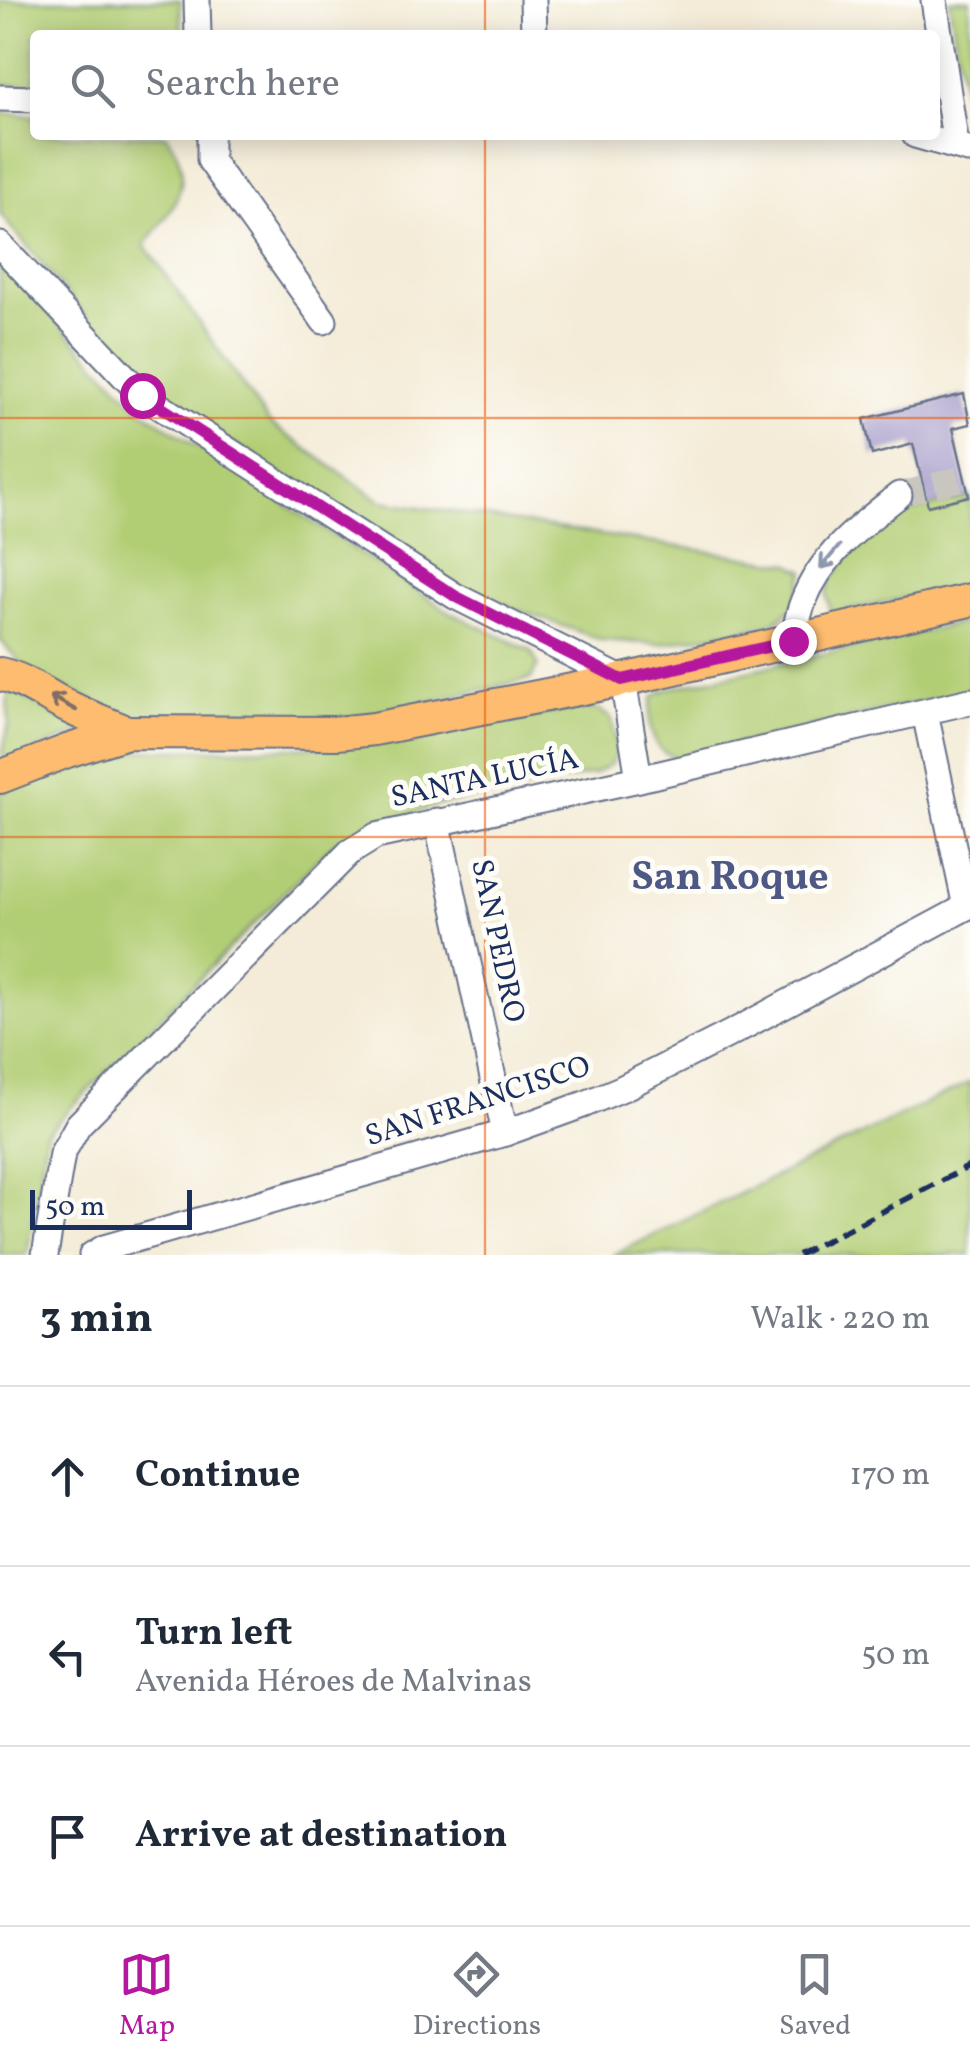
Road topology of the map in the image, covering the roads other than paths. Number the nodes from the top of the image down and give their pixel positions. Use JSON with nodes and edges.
{"nodes":[{"id":1,"x":197,"y":0,"type":"edge"},
{"id":2,"x":533,"y":0,"type":"edge"},
{"id":3,"x":934,"y":0,"type":"edge"},
{"id":4,"x":198,"y":30,"type":"edge"},
{"id":5,"x":534,"y":30,"type":"edge"},
{"id":6,"x":940,"y":30,"type":"edge"},
{"id":7,"x":940,"y":31,"type":"edge"},
{"id":8,"x":0,"y":98,"type":"edge"},
{"id":9,"x":30,"y":99,"type":"edge"},
{"id":10,"x":210,"y":140,"type":"edge"},
{"id":11,"x":933,"y":140,"type":"edge"},
{"id":12,"x":963,"y":148,"type":"edge"},
{"id":13,"x":0,"y":244,"type":"edge"},
{"id":14,"x":324,"y":320,"type":"dead end"},
{"id":15,"x":898,"y":494,"type":"tunnel mouth"},
{"id":16,"x":970,"y":600,"type":"edge"},
{"id":17,"x":793,"y":641,"type":"junction"},
{"id":18,"x":0,"y":674,"type":"edge"},
{"id":19,"x":622,"y":680,"type":"junction"},
{"id":20,"x":970,"y":701,"type":"edge"},
{"id":21,"x":924,"y":712,"type":"junction"},
{"id":22,"x":126,"y":732,"type":"junction"},
{"id":23,"x":0,"y":777,"type":"edge"},
{"id":24,"x":639,"y":779,"type":"junction"},
{"id":25,"x":438,"y":821,"type":"junction"},
{"id":26,"x":968,"y":906,"type":"edge"},
{"id":27,"x":505,"y":1133,"type":"junction"},
{"id":28,"x":45,"y":1255,"type":"edge"},
{"id":29,"x":92,"y":1255,"type":"edge"}],
"edges":[{"from":1,"to":4,"type":"street"},
{"from":2,"to":5,"type":"street"},
{"from":3,"to":6,"type":"street"},
{"from":7,"to":12,"type":"street"},
{"from":8,"to":9,"type":"street"},
{"from":10,"to":14,"type":"street"},
{"from":11,"to":12,"type":"street"},
{"from":13,"to":19,"type":"street"},
{"from":15,"to":17,"type":"street","one_way":true},
{"from":16,"to":17,"type":"main road"},
{"from":17,"to":19,"type":"main road"},
{"from":22,"to":18,"type":"main road","one_way":true},
{"from":19,"to":22,"type":"main road"},
{"from":19,"to":24,"type":"street"},
{"from":20,"to":21,"type":"street","name":"SANTA LUCÍA"},
{"from":21,"to":24,"type":"street","name":"SANTA LUCÍA"},
{"from":21,"to":26,"type":"street"},
{"from":22,"to":23,"type":"main road"},
{"from":24,"to":25,"type":"street","name":"SANTA LUCÍA"},
{"from":25,"to":27,"type":"street","name":"SAN PEDRO"},
{"from":25,"to":28,"type":"street","name":"SANTA LUCÍA"},
{"from":26,"to":27,"type":"street","name":"SAN FRANCISCO"},
{"from":27,"to":29,"type":"street","name":"SAN FRANCISCO"}]}
